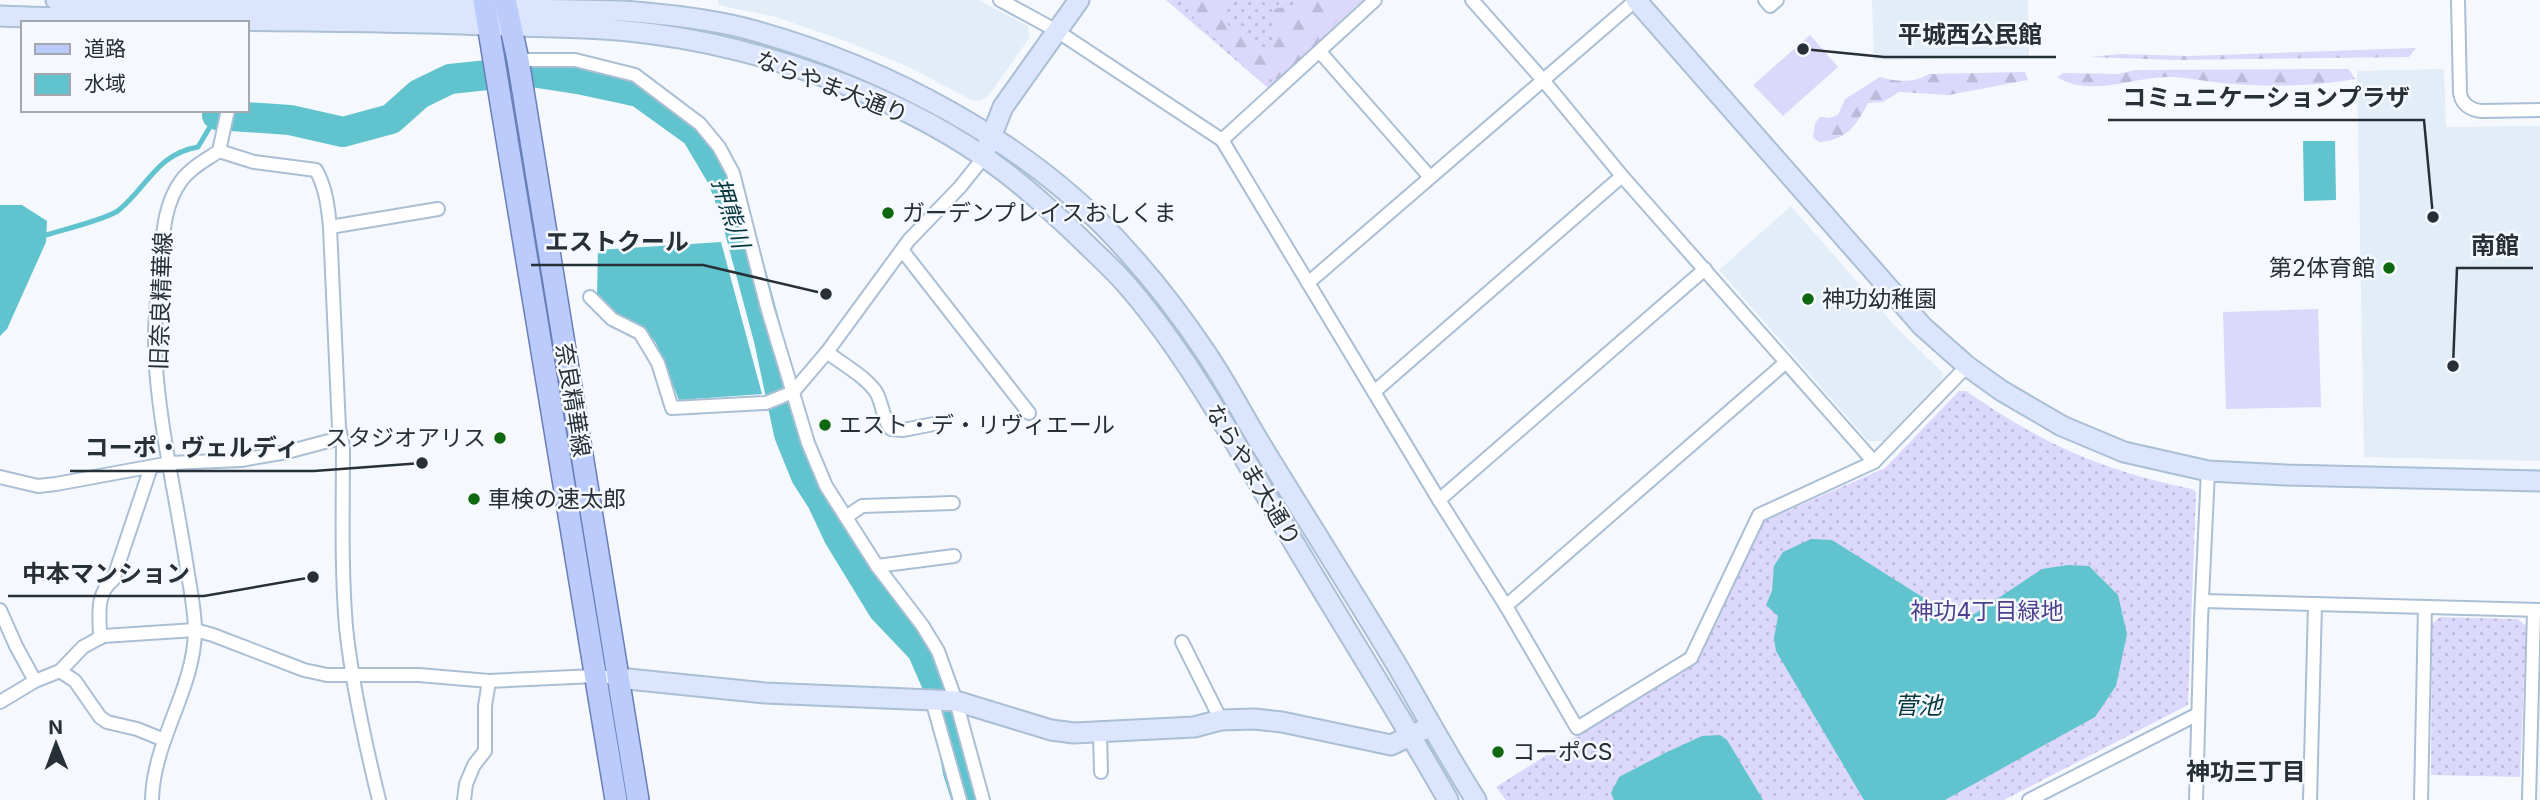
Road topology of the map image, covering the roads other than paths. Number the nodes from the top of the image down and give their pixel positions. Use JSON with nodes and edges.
{"nodes":[{"id":1,"x":56,"y":0,"type":"edge"},
{"id":2,"x":1000,"y":0,"type":"edge"},
{"id":3,"x":1079,"y":0,"type":"edge"},
{"id":4,"x":1376,"y":0,"type":"edge"},
{"id":5,"x":1472,"y":0,"type":"edge"},
{"id":6,"x":1636,"y":0,"type":"edge"},
{"id":7,"x":1765,"y":0,"type":"edge"},
{"id":8,"x":1777,"y":0,"type":"edge"},
{"id":9,"x":2458,"y":0,"type":"edge"},
{"id":10,"x":189,"y":2,"type":"edge"},
{"id":11,"x":239,"y":2,"type":"edge"},
{"id":12,"x":497,"y":11,"type":"edge"},
{"id":13,"x":0,"y":16,"type":"edge"},
{"id":14,"x":174,"y":21,"type":"edge"},
{"id":15,"x":208,"y":21,"type":"edge"},
{"id":16,"x":235,"y":21,"type":"edge"},
{"id":17,"x":1057,"y":31,"type":"junction"},
{"id":18,"x":1321,"y":52,"type":"junction"},
{"id":19,"x":518,"y":63,"type":"junction"},
{"id":20,"x":1543,"y":80,"type":"junction"},
{"id":21,"x":2540,"y":110,"type":"edge"},
{"id":22,"x":228,"y":112,"type":"edge"},
{"id":23,"x":991,"y":135,"type":"junction"},
{"id":24,"x":1222,"y":140,"type":"junction"},
{"id":25,"x":219,"y":151,"type":"junction"},
{"id":26,"x":984,"y":157,"type":"junction"},
{"id":27,"x":1429,"y":176,"type":"junction"},
{"id":28,"x":1622,"y":176,"type":"junction"},
{"id":29,"x":438,"y":209,"type":"dead end"},
{"id":30,"x":330,"y":227,"type":"junction"},
{"id":31,"x":902,"y":250,"type":"junction"},
{"id":32,"x":1705,"y":269,"type":"junction"},
{"id":33,"x":1308,"y":283,"type":"junction"},
{"id":34,"x":590,"y":297,"type":"dead end"},
{"id":35,"x":827,"y":352,"type":"junction"},
{"id":36,"x":1785,"y":363,"type":"junction"},
{"id":37,"x":1967,"y":366,"type":"junction"},
{"id":38,"x":1374,"y":391,"type":"junction"},
{"id":39,"x":793,"y":392,"type":"junction"},
{"id":40,"x":1029,"y":413,"type":"dead end"},
{"id":41,"x":939,"y":423,"type":"dead end"},
{"id":42,"x":340,"y":438,"type":"junction"},
{"id":43,"x":1874,"y":462,"type":"junction"},
{"id":44,"x":170,"y":463,"type":"junction"},
{"id":45,"x":151,"y":467,"type":"junction"},
{"id":46,"x":2208,"y":471,"type":"junction"},
{"id":47,"x":0,"y":477,"type":"edge"},
{"id":48,"x":2540,"y":481,"type":"edge"},
{"id":49,"x":1439,"y":500,"type":"junction"},
{"id":50,"x":953,"y":503,"type":"dead end"},
{"id":51,"x":846,"y":517,"type":"junction"},
{"id":52,"x":954,"y":556,"type":"dead end"},
{"id":53,"x":877,"y":566,"type":"junction"},
{"id":54,"x":2204,"y":601,"type":"junction"},
{"id":55,"x":2315,"y":604,"type":"junction"},
{"id":56,"x":1506,"y":606,"type":"junction"},
{"id":57,"x":2426,"y":607,"type":"junction"},
{"id":58,"x":0,"y":610,"type":"edge"},
{"id":59,"x":2537,"y":610,"type":"edge"},
{"id":60,"x":195,"y":630,"type":"junction"},
{"id":61,"x":100,"y":638,"type":"junction"},
{"id":62,"x":1182,"y":642,"type":"dead end"},
{"id":63,"x":60,"y":671,"type":"junction"},
{"id":64,"x":353,"y":676,"type":"junction"},
{"id":65,"x":595,"y":676,"type":"junction"},
{"id":66,"x":618,"y":678,"type":"junction"},
{"id":67,"x":35,"y":681,"type":"junction"},
{"id":68,"x":489,"y":681,"type":"junction"},
{"id":69,"x":932,"y":700,"type":"junction"},
{"id":70,"x":956,"y":701,"type":"junction"},
{"id":71,"x":0,"y":702,"type":"edge"},
{"id":72,"x":2198,"y":714,"type":"junction"},
{"id":73,"x":1221,"y":720,"type":"junction"},
{"id":74,"x":1433,"y":726,"type":"junction"},
{"id":75,"x":1100,"y":732,"type":"junction"},
{"id":76,"x":1412,"y":736,"type":"junction"},
{"id":77,"x":164,"y":740,"type":"junction"},
{"id":78,"x":1101,"y":772,"type":"dead end"},
{"id":79,"x":152,"y":800,"type":"edge"},
{"id":80,"x":379,"y":800,"type":"edge"},
{"id":81,"x":464,"y":800,"type":"edge"},
{"id":82,"x":616,"y":800,"type":"edge"},
{"id":83,"x":638,"y":800,"type":"edge"},
{"id":84,"x":960,"y":800,"type":"edge"},
{"id":85,"x":983,"y":800,"type":"edge"},
{"id":86,"x":1448,"y":800,"type":"edge"},
{"id":87,"x":1476,"y":800,"type":"edge"},
{"id":88,"x":2029,"y":800,"type":"edge"},
{"id":89,"x":2196,"y":800,"type":"edge"},
{"id":90,"x":2310,"y":800,"type":"edge"},
{"id":91,"x":2421,"y":800,"type":"edge"},
{"id":92,"x":2529,"y":800,"type":"edge"}],
"edges":[{"from":1,"to":10,"type":"street","name":"ならやま大通り"},
{"from":2,"to":17,"type":"street"},
{"from":3,"to":17,"type":"street"},
{"from":4,"to":18,"type":"street"},
{"from":5,"to":20,"type":"street"},
{"from":6,"to":20,"type":"street"},
{"from":6,"to":37,"type":"street"},
{"from":7,"to":8,"type":"street"},
{"from":9,"to":21,"type":"street"},
{"from":10,"to":11,"type":"street","name":"ならやま大通り"},
{"from":10,"to":15,"type":"street"},
{"from":11,"to":12,"type":"street","name":"ならやま大通り"},
{"from":12,"to":16,"type":"street","name":"ならやま大通り"},
{"from":12,"to":19,"type":"main road","name":"奈良精華線"},
{"from":12,"to":23,"type":"street","name":"ならやま大通り"},
{"from":12,"to":26,"type":"street","name":"ならやま大通り"},
{"from":12,"to":65,"type":"main road","name":"奈良精華線"},
{"from":13,"to":14,"type":"street","name":"ならやま大通り"},
{"from":17,"to":23,"type":"street"},
{"from":17,"to":24,"type":"street"},
{"from":18,"to":24,"type":"street"},
{"from":18,"to":27,"type":"street"},
{"from":19,"to":39,"type":"street"},
{"from":19,"to":66,"type":"main road","name":"奈良精華線"},
{"from":20,"to":27,"type":"street"},
{"from":20,"to":28,"type":"street"},
{"from":22,"to":25,"type":"street"},
{"from":23,"to":26,"type":"street"},
{"from":23,"to":74,"type":"street","name":"ならやま大通り"},
{"from":24,"to":33,"type":"street"},
{"from":25,"to":30,"type":"street"},
{"from":25,"to":44,"type":"street","name":"旧奈良精華線"},
{"from":26,"to":31,"type":"street"},
{"from":26,"to":76,"type":"street","name":"ならやま大通り"},
{"from":27,"to":33,"type":"street"},
{"from":28,"to":32,"type":"street"},
{"from":28,"to":38,"type":"street"},
{"from":29,"to":30,"type":"street"},
{"from":30,"to":42,"type":"street"},
{"from":31,"to":35,"type":"street"},
{"from":31,"to":40,"type":"street"},
{"from":32,"to":36,"type":"street"},
{"from":32,"to":49,"type":"street"},
{"from":33,"to":38,"type":"street"},
{"from":34,"to":39,"type":"street"},
{"from":35,"to":39,"type":"street"},
{"from":35,"to":41,"type":"street"},
{"from":36,"to":43,"type":"street"},
{"from":36,"to":56,"type":"street"},
{"from":37,"to":43,"type":"street"},
{"from":37,"to":46,"type":"street"},
{"from":38,"to":49,"type":"street"},
{"from":39,"to":51,"type":"street"},
{"from":42,"to":44,"type":"street"},
{"from":42,"to":64,"type":"street"},
{"from":43,"to":56,"type":"street"},
{"from":44,"to":45,"type":"street"},
{"from":44,"to":60,"type":"street","name":"旧奈良精華線"},
{"from":45,"to":47,"type":"street"},
{"from":45,"to":61,"type":"street"},
{"from":46,"to":48,"type":"street"},
{"from":46,"to":54,"type":"street"},
{"from":49,"to":56,"type":"street"},
{"from":50,"to":51,"type":"street"},
{"from":51,"to":53,"type":"street"},
{"from":52,"to":53,"type":"street"},
{"from":53,"to":70,"type":"street"},
{"from":54,"to":55,"type":"street"},
{"from":54,"to":72,"type":"street"},
{"from":55,"to":57,"type":"street"},
{"from":55,"to":90,"type":"street"},
{"from":57,"to":59,"type":"street"},
{"from":57,"to":91,"type":"street"},
{"from":58,"to":67,"type":"street"},
{"from":59,"to":92,"type":"street"},
{"from":60,"to":61,"type":"street"},
{"from":60,"to":64,"type":"street"},
{"from":60,"to":77,"type":"street","name":"旧奈良精華線"},
{"from":61,"to":63,"type":"street"},
{"from":62,"to":73,"type":"street"},
{"from":63,"to":67,"type":"street"},
{"from":63,"to":77,"type":"street"},
{"from":64,"to":68,"type":"street"},
{"from":64,"to":80,"type":"street"},
{"from":65,"to":66,"type":"street"},
{"from":65,"to":68,"type":"street"},
{"from":65,"to":82,"type":"main road","name":"奈良精華線"},
{"from":66,"to":69,"type":"street"},
{"from":66,"to":83,"type":"main road","name":"奈良精華線"},
{"from":67,"to":71,"type":"street"},
{"from":68,"to":81,"type":"street"},
{"from":69,"to":70,"type":"street"},
{"from":69,"to":84,"type":"street"},
{"from":70,"to":75,"type":"street"},
{"from":70,"to":85,"type":"street"},
{"from":72,"to":88,"type":"street"},
{"from":72,"to":89,"type":"street"},
{"from":73,"to":75,"type":"street"},
{"from":73,"to":76,"type":"street"},
{"from":74,"to":76,"type":"street"},
{"from":74,"to":87,"type":"street","name":"ならやま大通り"},
{"from":75,"to":78,"type":"street"},
{"from":76,"to":86,"type":"street","name":"ならやま大通り"},
{"from":77,"to":79,"type":"street","name":"旧奈良精華線"}]}
